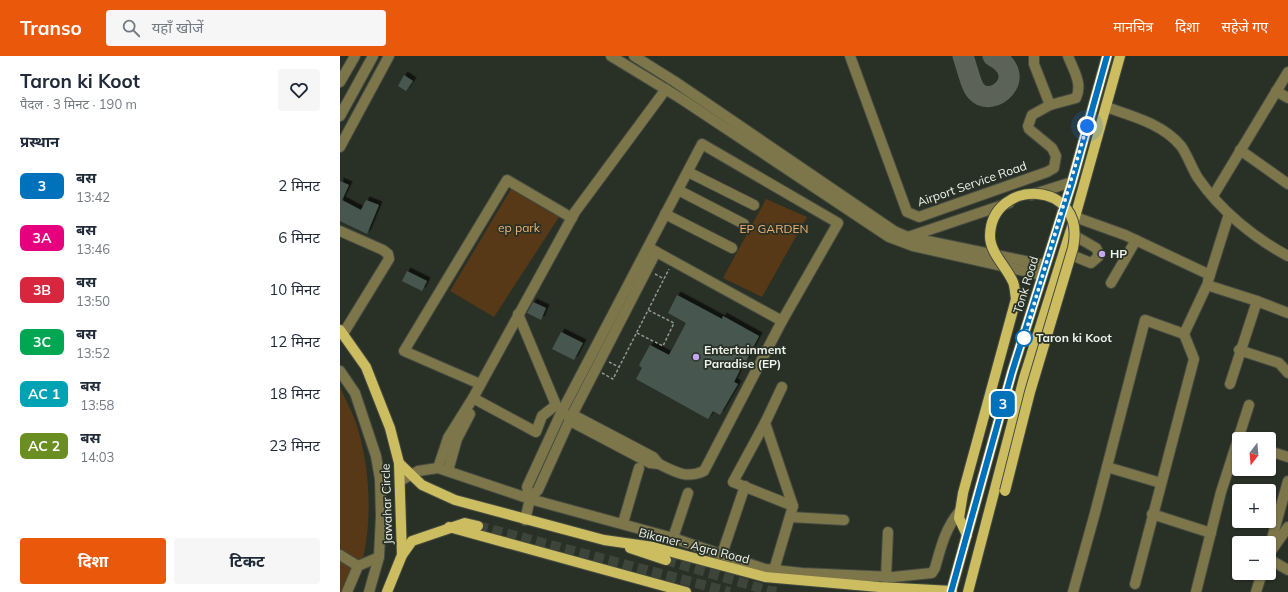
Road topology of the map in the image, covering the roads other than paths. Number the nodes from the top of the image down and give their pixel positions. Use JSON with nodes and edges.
{"nodes":[{"id":1,"x":355,"y":56,"type":"edge"},
{"id":2,"x":373,"y":56,"type":"edge"},
{"id":3,"x":389,"y":56,"type":"edge"},
{"id":4,"x":611,"y":56,"type":"edge"},
{"id":5,"x":634,"y":56,"type":"edge"},
{"id":6,"x":850,"y":56,"type":"edge"},
{"id":7,"x":1034,"y":56,"type":"edge"},
{"id":8,"x":1068,"y":56,"type":"edge"},
{"id":9,"x":1107,"y":56,"type":"edge"},
{"id":10,"x":1120,"y":56,"type":"edge"},
{"id":11,"x":1288,"y":72,"type":"edge"},
{"id":12,"x":340,"y":82,"type":"edge"},
{"id":13,"x":666,"y":89,"type":"junction"},
{"id":14,"x":1276,"y":91,"type":"junction"},
{"id":15,"x":1288,"y":98,"type":"edge"},
{"id":16,"x":1050,"y":105,"type":"junction"},
{"id":17,"x":1106,"y":107,"type":"junction"},
{"id":18,"x":340,"y":116,"type":"edge"},
{"id":19,"x":340,"y":147,"type":"edge"},
{"id":20,"x":1240,"y":150,"type":"junction"},
{"id":21,"x":688,"y":172,"type":"junction"},
{"id":22,"x":1072,"y":182,"type":"junction"},
{"id":23,"x":1288,"y":184,"type":"edge"},
{"id":24,"x":678,"y":190,"type":"junction"},
{"id":25,"x":1213,"y":196,"type":"junction"},
{"id":26,"x":754,"y":206,"type":"dead end"},
{"id":27,"x":665,"y":214,"type":"junction"},
{"id":28,"x":1229,"y":214,"type":"junction"},
{"id":29,"x":1075,"y":217,"type":"junction"},
{"id":30,"x":572,"y":218,"type":"junction"},
{"id":31,"x":744,"y":224,"type":"dead end"},
{"id":32,"x":340,"y":231,"type":"edge"},
{"id":33,"x":1070,"y":233,"type":"junction"},
{"id":34,"x":908,"y":236,"type":"junction"},
{"id":35,"x":1136,"y":240,"type":"junction"},
{"id":36,"x":732,"y":248,"type":"dead end"},
{"id":37,"x":652,"y":250,"type":"junction"},
{"id":38,"x":1064,"y":252,"type":"junction"},
{"id":39,"x":1288,"y":256,"type":"edge"},
{"id":40,"x":1045,"y":265,"type":"junction"},
{"id":41,"x":1042,"y":275,"type":"junction"},
{"id":42,"x":1209,"y":280,"type":"junction"},
{"id":43,"x":1111,"y":283,"type":"dead end"},
{"id":44,"x":1257,"y":300,"type":"junction"},
{"id":45,"x":1288,"y":313,"type":"edge"},
{"id":46,"x":518,"y":314,"type":"junction"},
{"id":47,"x":782,"y":321,"type":"junction"},
{"id":48,"x":342,"y":332,"type":"edge"},
{"id":49,"x":1184,"y":334,"type":"junction"},
{"id":50,"x":1240,"y":350,"type":"junction"},
{"id":51,"x":340,"y":371,"type":"edge"},
{"id":52,"x":1288,"y":373,"type":"edge"},
{"id":53,"x":480,"y":384,"type":"junction"},
{"id":54,"x":1230,"y":384,"type":"dead end"},
{"id":55,"x":782,"y":387,"type":"dead end"},
{"id":56,"x":475,"y":400,"type":"junction"},
{"id":57,"x":1249,"y":405,"type":"dead end"},
{"id":58,"x":561,"y":412,"type":"junction"},
{"id":59,"x":571,"y":417,"type":"junction"},
{"id":60,"x":765,"y":423,"type":"junction"},
{"id":61,"x":1241,"y":432,"type":"edge"},
{"id":62,"x":1276,"y":453,"type":"edge"},
{"id":63,"x":1288,"y":456,"type":"edge"},
{"id":64,"x":1232,"y":461,"type":"edge"},
{"id":65,"x":399,"y":463,"type":"junction"},
{"id":66,"x":1107,"y":467,"type":"junction"},
{"id":67,"x":438,"y":468,"type":"junction"},
{"id":68,"x":639,"y":468,"type":"dead end"},
{"id":69,"x":448,"y":471,"type":"junction"},
{"id":70,"x":412,"y":475,"type":"junction"},
{"id":71,"x":400,"y":481,"type":"junction"},
{"id":72,"x":1288,"y":481,"type":"edge"},
{"id":73,"x":1161,"y":483,"type":"junction"},
{"id":74,"x":745,"y":486,"type":"junction"},
{"id":75,"x":688,"y":493,"type":"dead end"},
{"id":76,"x":530,"y":499,"type":"junction"},
{"id":77,"x":793,"y":506,"type":"junction"},
{"id":78,"x":990,"y":506,"type":"junction"},
{"id":79,"x":959,"y":512,"type":"junction"},
{"id":80,"x":1152,"y":514,"type":"junction"},
{"id":81,"x":790,"y":517,"type":"junction"},
{"id":82,"x":525,"y":520,"type":"junction"},
{"id":83,"x":844,"y":520,"type":"dead end"},
{"id":84,"x":623,"y":523,"type":"junction"},
{"id":85,"x":478,"y":526,"type":"tunnel mouth"},
{"id":86,"x":449,"y":527,"type":"junction"},
{"id":87,"x":1288,"y":527,"type":"edge"},
{"id":88,"x":888,"y":532,"type":"dead end"},
{"id":89,"x":1211,"y":533,"type":"junction"},
{"id":90,"x":966,"y":535,"type":"junction"},
{"id":91,"x":1273,"y":536,"type":"edge"},
{"id":92,"x":673,"y":538,"type":"junction"},
{"id":93,"x":604,"y":540,"type":"junction"},
{"id":94,"x":1276,"y":544,"type":"edge"},
{"id":95,"x":722,"y":554,"type":"junction"},
{"id":96,"x":402,"y":555,"type":"junction"},
{"id":97,"x":340,"y":556,"type":"edge"},
{"id":98,"x":379,"y":557,"type":"junction"},
{"id":99,"x":666,"y":560,"type":"tunnel mouth"},
{"id":100,"x":1276,"y":563,"type":"edge"},
{"id":101,"x":358,"y":566,"type":"junction"},
{"id":102,"x":774,"y":570,"type":"junction"},
{"id":103,"x":1288,"y":570,"type":"edge"},
{"id":104,"x":886,"y":577,"type":"junction"},
{"id":105,"x":1260,"y":580,"type":"edge"},
{"id":106,"x":1135,"y":584,"type":"dead end"},
{"id":107,"x":952,"y":591,"type":"edge"},
{"id":108,"x":347,"y":592,"type":"edge"},
{"id":109,"x":369,"y":592,"type":"edge"},
{"id":110,"x":387,"y":592,"type":"edge"},
{"id":111,"x":686,"y":592,"type":"edge"},
{"id":112,"x":968,"y":592,"type":"edge"},
{"id":113,"x":1073,"y":592,"type":"edge"},
{"id":114,"x":1196,"y":592,"type":"edge"},
{"id":115,"x":1256,"y":592,"type":"edge"}],
"edges":[{"from":1,"to":12,"type":"street"},
{"from":2,"to":18,"type":"street"},
{"from":3,"to":19,"type":"street"},
{"from":4,"to":13,"type":"street"},
{"from":5,"to":34,"type":"street"},
{"from":6,"to":16,"type":"street","name":"Airport Service Road"},
{"from":7,"to":16,"type":"street"},
{"from":8,"to":16,"type":"street","name":"Airport Service Road"},
{"from":9,"to":22,"type":"main road","name":"Tonk Road"},
{"from":10,"to":17,"type":"main road"},
{"from":11,"to":14,"type":"street"},
{"from":13,"to":30,"type":"street"},
{"from":13,"to":41,"type":"street"},
{"from":14,"to":15,"type":"street"},
{"from":14,"to":20,"type":"street"},
{"from":17,"to":25,"type":"street"},
{"from":17,"to":29,"type":"main road"},
{"from":20,"to":23,"type":"street"},
{"from":20,"to":25,"type":"street"},
{"from":21,"to":24,"type":"street"},
{"from":21,"to":26,"type":"street"},
{"from":21,"to":47,"type":"street"},
{"from":22,"to":34,"type":"street"},
{"from":22,"to":40,"type":"main road","name":"Tonk Road"},
{"from":24,"to":27,"type":"street"},
{"from":24,"to":31,"type":"street"},
{"from":25,"to":28,"type":"street"},
{"from":27,"to":36,"type":"street"},
{"from":27,"to":37,"type":"street"},
{"from":28,"to":39,"type":"street"},
{"from":28,"to":42,"type":"street"},
{"from":29,"to":33,"type":"main road"},
{"from":29,"to":35,"type":"street"},
{"from":30,"to":46,"type":"street"},
{"from":30,"to":53,"type":"street"},
{"from":32,"to":48,"type":"street"},
{"from":33,"to":38,"type":"main road"},
{"from":33,"to":38,"type":"street"},
{"from":34,"to":40,"type":"street"},
{"from":35,"to":42,"type":"street"},
{"from":35,"to":43,"type":"street"},
{"from":37,"to":47,"type":"street"},
{"from":37,"to":58,"type":"street"},
{"from":37,"to":59,"type":"street"},
{"from":38,"to":78,"type":"main road"},
{"from":40,"to":41,"type":"main road","name":"Tonk Road"},
{"from":41,"to":90,"type":"main road","name":"Tonk Road"},
{"from":42,"to":44,"type":"street"},
{"from":42,"to":49,"type":"street"},
{"from":44,"to":45,"type":"street"},
{"from":44,"to":50,"type":"street"},
{"from":46,"to":53,"type":"street"},
{"from":46,"to":56,"type":"street"},
{"from":47,"to":59,"type":"street"},
{"from":48,"to":65,"type":"main road","name":"Jawahar Circle"},
{"from":49,"to":66,"type":"street"},
{"from":49,"to":73,"type":"street"},
{"from":50,"to":52,"type":"street"},
{"from":50,"to":54,"type":"street"},
{"from":51,"to":98,"type":"street"},
{"from":53,"to":56,"type":"street"},
{"from":55,"to":60,"type":"street"},
{"from":56,"to":67,"type":"street"},
{"from":56,"to":69,"type":"street"},
{"from":57,"to":61,"type":"street"},
{"from":58,"to":59,"type":"street"},
{"from":58,"to":76,"type":"street"},
{"from":59,"to":76,"type":"street"},
{"from":60,"to":74,"type":"street"},
{"from":60,"to":77,"type":"street"},
{"from":62,"to":63,"type":"street"},
{"from":64,"to":89,"type":"street"},
{"from":65,"to":70,"type":"main road","name":"Bikaner - Agra Road"},
{"from":65,"to":71,"type":"main road","name":"Jawahar Circle"},
{"from":66,"to":73,"type":"street"},
{"from":66,"to":113,"type":"street"},
{"from":67,"to":69,"type":"street"},
{"from":67,"to":70,"type":"street"},
{"from":68,"to":84,"type":"street"},
{"from":69,"to":76,"type":"street"},
{"from":70,"to":71,"type":"street"},
{"from":70,"to":82,"type":"main road","name":"Bikaner - Agra Road"},
{"from":71,"to":96,"type":"main road","name":"Jawahar Circle"},
{"from":72,"to":91,"type":"street"},
{"from":73,"to":80,"type":"street"},
{"from":74,"to":77,"type":"street"},
{"from":74,"to":95,"type":"street"},
{"from":75,"to":92,"type":"street"},
{"from":76,"to":82,"type":"street"},
{"from":76,"to":84,"type":"street"},
{"from":77,"to":81,"type":"street"},
{"from":78,"to":79,"type":"main road","bridge":true},
{"from":78,"to":112,"type":"main road"},
{"from":79,"to":90,"type":"main road"},
{"from":79,"to":104,"type":"street"},
{"from":80,"to":89,"type":"street"},
{"from":80,"to":106,"type":"street"},
{"from":81,"to":83,"type":"street"},
{"from":81,"to":102,"type":"street"},
{"from":82,"to":93,"type":"main road","name":"Bikaner - Agra Road"},
{"from":84,"to":92,"type":"street"},
{"from":85,"to":86,"type":"main road"},
{"from":86,"to":96,"type":"main road"},
{"from":86,"to":111,"type":"main road"},
{"from":87,"to":94,"type":"street"},
{"from":88,"to":104,"type":"street"},
{"from":89,"to":114,"type":"street"},
{"from":90,"to":107,"type":"main road","name":"Tonk Road"},
{"from":92,"to":95,"type":"street"},
{"from":93,"to":99,"type":"main road"},
{"from":93,"to":107,"type":"main road","name":"Bikaner - Agra Road"},
{"from":95,"to":102,"type":"street"},
{"from":96,"to":110,"type":"main road","name":"Jawahar Circle"},
{"from":97,"to":101,"type":"street"},
{"from":98,"to":101,"type":"street"},
{"from":98,"to":109,"type":"street"},
{"from":100,"to":103,"type":"street"},
{"from":101,"to":108,"type":"street"},
{"from":102,"to":104,"type":"street"},
{"from":105,"to":115,"type":"street"}]}
